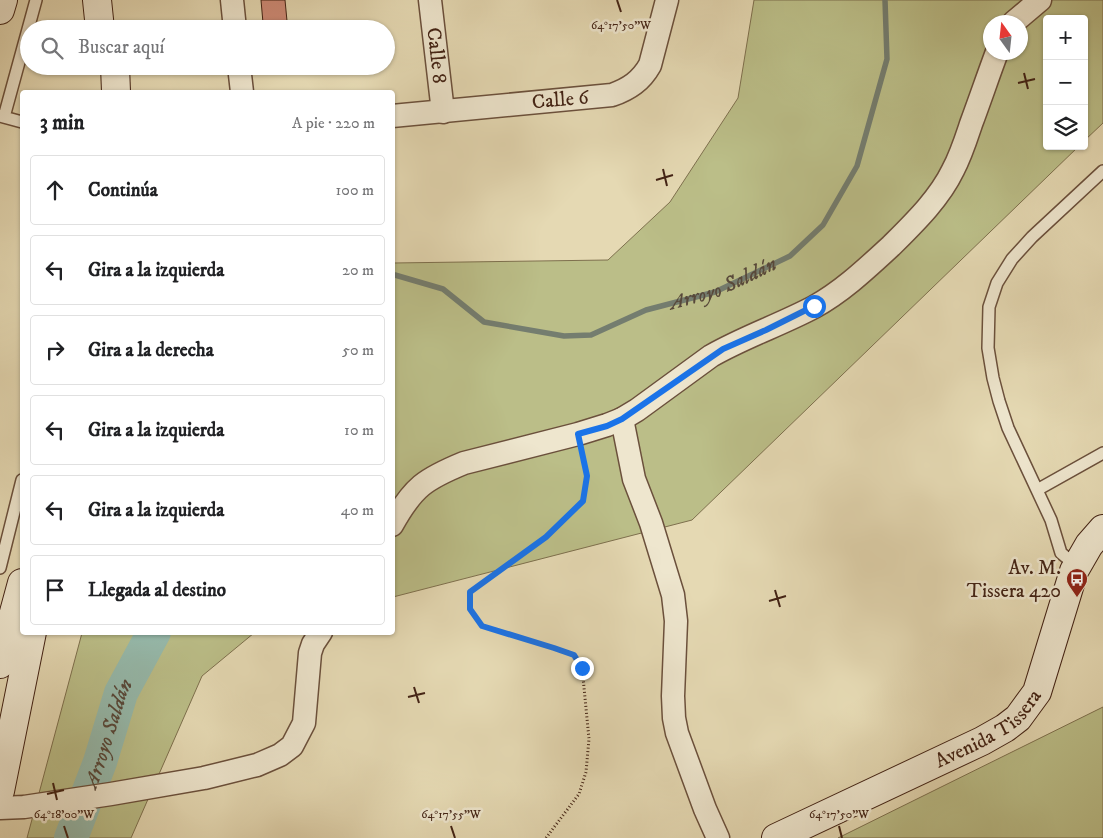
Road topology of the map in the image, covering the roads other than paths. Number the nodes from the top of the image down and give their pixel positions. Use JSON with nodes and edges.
{"nodes":[{"id":1,"x":3,"y":0,"type":"edge"},
{"id":2,"x":36,"y":0,"type":"edge"},
{"id":3,"x":97,"y":0,"type":"edge"},
{"id":4,"x":109,"y":0,"type":"edge"},
{"id":5,"x":232,"y":0,"type":"edge"},
{"id":6,"x":430,"y":0,"type":"edge"},
{"id":7,"x":667,"y":0,"type":"edge"},
{"id":8,"x":1040,"y":0,"type":"edge"},
{"id":9,"x":0,"y":10,"type":"edge"},
{"id":10,"x":1022,"y":15,"type":"edge"},
{"id":11,"x":30,"y":20,"type":"edge"},
{"id":12,"x":99,"y":20,"type":"edge"},
{"id":13,"x":111,"y":20,"type":"edge"},
{"id":14,"x":234,"y":20,"type":"edge"},
{"id":15,"x":20,"y":55,"type":"edge"},
{"id":16,"x":994,"y":60,"type":"edge"},
{"id":17,"x":102,"y":75,"type":"edge"},
{"id":18,"x":115,"y":75,"type":"edge"},
{"id":19,"x":240,"y":75,"type":"edge"},
{"id":20,"x":103,"y":90,"type":"edge"},
{"id":21,"x":116,"y":90,"type":"edge"},
{"id":22,"x":242,"y":90,"type":"edge"},
{"id":23,"x":443,"y":112,"type":"junction"},
{"id":24,"x":2,"y":116,"type":"edge"},
{"id":25,"x":395,"y":116,"type":"edge"},
{"id":26,"x":20,"y":121,"type":"edge"},
{"id":27,"x":1103,"y":170,"type":"edge"},
{"id":28,"x":622,"y":419,"type":"junction"},
{"id":29,"x":1103,"y":453,"type":"edge"},
{"id":30,"x":20,"y":488,"type":"edge"},
{"id":31,"x":1037,"y":490,"type":"junction"},
{"id":32,"x":395,"y":520,"type":"edge"},
{"id":33,"x":1103,"y":529,"type":"edge"},
{"id":34,"x":1079,"y":563,"type":"junction"},
{"id":35,"x":0,"y":568,"type":"edge"},
{"id":36,"x":20,"y":592,"type":"edge"},
{"id":37,"x":319,"y":635,"type":"edge"},
{"id":38,"x":8,"y":644,"type":"edge"},
{"id":39,"x":0,"y":709,"type":"edge"},
{"id":40,"x":0,"y":791,"type":"edge"},
{"id":41,"x":0,"y":808,"type":"edge"},
{"id":42,"x":718,"y":838,"type":"edge"},
{"id":43,"x":776,"y":838,"type":"edge"}],
"edges":[{"from":1,"to":9,"type":"main road"},
{"from":2,"to":11,"type":"lane"},
{"from":3,"to":12,"type":"main road"},
{"from":4,"to":13,"type":"main road"},
{"from":5,"to":14,"type":"street"},
{"from":6,"to":23,"type":"street","name":"Calle 8"},
{"from":7,"to":23,"type":"street","name":"Calle 6"},
{"from":8,"to":10,"type":"street"},
{"from":15,"to":24,"type":"lane"},
{"from":16,"to":28,"type":"street"},
{"from":17,"to":20,"type":"main road"},
{"from":18,"to":21,"type":"main road"},
{"from":19,"to":22,"type":"street"},
{"from":23,"to":25,"type":"street","name":"Calle 6"},
{"from":24,"to":26,"type":"lane"},
{"from":27,"to":31,"type":"lane"},
{"from":28,"to":32,"type":"street"},
{"from":28,"to":42,"type":"street"},
{"from":29,"to":31,"type":"lane"},
{"from":30,"to":35,"type":"lane"},
{"from":31,"to":34,"type":"lane"},
{"from":33,"to":34,"type":"main road","name":"Avenida Tissera"},
{"from":34,"to":43,"type":"main road","name":"Avenida Tissera"},
{"from":36,"to":38,"type":"main road"},
{"from":37,"to":41,"type":"street"},
{"from":38,"to":39,"type":"main road"},
{"from":38,"to":40,"type":"main road"}]}
